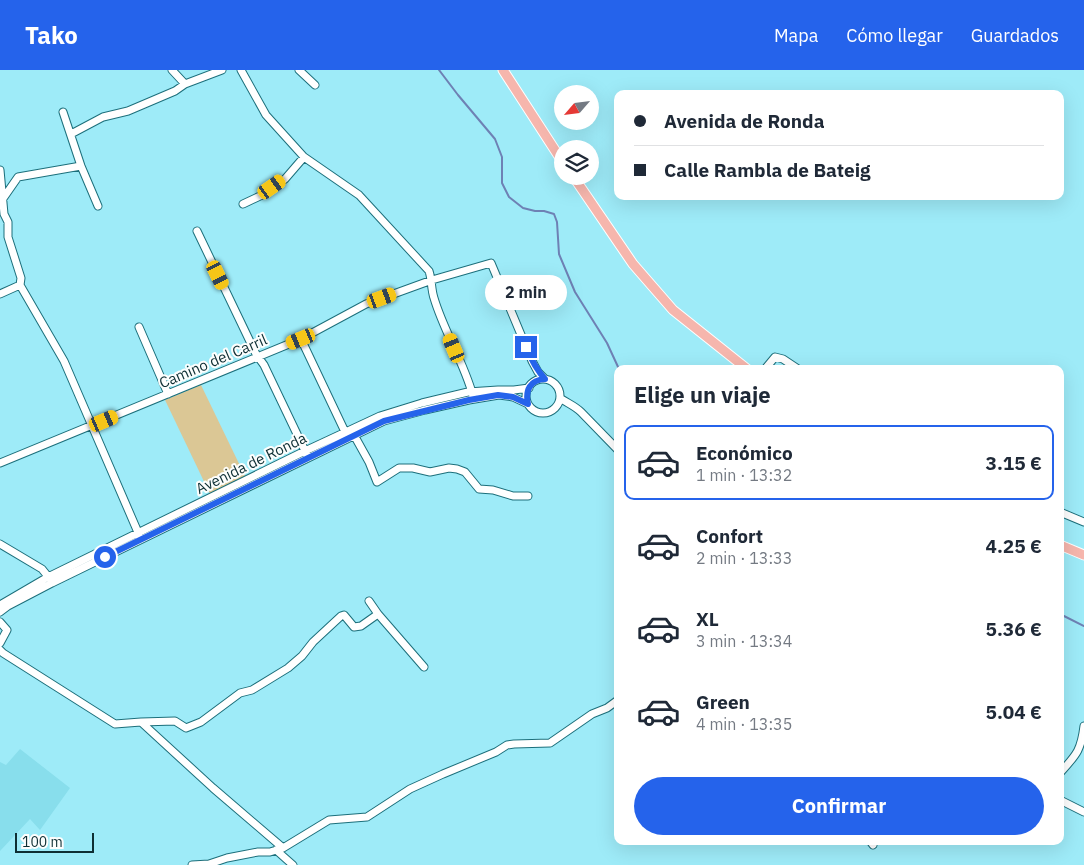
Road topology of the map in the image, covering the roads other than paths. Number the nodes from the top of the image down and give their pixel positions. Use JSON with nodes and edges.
{"nodes":[{"id":1,"x":172,"y":70,"type":"edge"},
{"id":2,"x":222,"y":70,"type":"edge"},
{"id":3,"x":241,"y":70,"type":"edge"},
{"id":4,"x":299,"y":70,"type":"edge"},
{"id":5,"x":503,"y":70,"type":"edge"},
{"id":6,"x":185,"y":84,"type":"junction"},
{"id":7,"x":315,"y":85,"type":"dead end"},
{"id":8,"x":63,"y":112,"type":"dead end"},
{"id":9,"x":71,"y":134,"type":"junction"},
{"id":10,"x":554,"y":149,"type":"edge"},
{"id":11,"x":304,"y":157,"type":"junction"},
{"id":12,"x":81,"y":166,"type":"junction"},
{"id":13,"x":0,"y":170,"type":"edge"},
{"id":14,"x":579,"y":185,"type":"edge"},
{"id":15,"x":2,"y":200,"type":"junction"},
{"id":16,"x":244,"y":204,"type":"dead end"},
{"id":17,"x":98,"y":206,"type":"dead end"},
{"id":18,"x":2,"y":215,"type":"edge"},
{"id":19,"x":197,"y":232,"type":"dead end"},
{"id":20,"x":432,"y":280,"type":"junction"},
{"id":21,"x":20,"y":285,"type":"junction"},
{"id":22,"x":0,"y":294,"type":"edge"},
{"id":23,"x":139,"y":327,"type":"dead end"},
{"id":24,"x":301,"y":339,"type":"junction"},
{"id":25,"x":259,"y":357,"type":"junction"},
{"id":26,"x":532,"y":361,"type":"junction"},
{"id":27,"x":742,"y":365,"type":"edge"},
{"id":28,"x":768,"y":365,"type":"edge"},
{"id":29,"x":792,"y":365,"type":"edge"},
{"id":30,"x":545,"y":379,"type":"junction"},
{"id":31,"x":531,"y":385,"type":"junction"},
{"id":32,"x":168,"y":394,"type":"junction"},
{"id":33,"x":473,"y":395,"type":"junction"},
{"id":34,"x":559,"y":401,"type":"junction"},
{"id":35,"x":528,"y":404,"type":"junction"},
{"id":36,"x":92,"y":426,"type":"junction"},
{"id":37,"x":349,"y":435,"type":"junction"},
{"id":38,"x":614,"y":446,"type":"edge"},
{"id":39,"x":306,"y":454,"type":"junction"},
{"id":40,"x":1,"y":461,"type":"edge"},
{"id":41,"x":528,"y":496,"type":"dead end"},
{"id":42,"x":1064,"y":514,"type":"edge"},
{"id":43,"x":1084,"y":522,"type":"edge"},
{"id":44,"x":140,"y":536,"type":"junction"},
{"id":45,"x":0,"y":544,"type":"edge"},
{"id":46,"x":1064,"y":547,"type":"edge"},
{"id":47,"x":1084,"y":555,"type":"edge"},
{"id":48,"x":50,"y":580,"type":"junction"},
{"id":49,"x":369,"y":602,"type":"dead end"},
{"id":50,"x":0,"y":605,"type":"edge"},
{"id":51,"x":0,"y":612,"type":"edge"},
{"id":52,"x":378,"y":614,"type":"junction"},
{"id":53,"x":0,"y":622,"type":"edge"},
{"id":54,"x":0,"y":643,"type":"edge"},
{"id":55,"x":0,"y":650,"type":"edge"},
{"id":56,"x":424,"y":667,"type":"dead end"},
{"id":57,"x":614,"y":705,"type":"edge"},
{"id":58,"x":141,"y":722,"type":"junction"},
{"id":59,"x":1084,"y":726,"type":"edge"},
{"id":60,"x":1064,"y":768,"type":"edge"},
{"id":61,"x":1064,"y":802,"type":"edge"},
{"id":62,"x":1084,"y":812,"type":"edge"},
{"id":63,"x":280,"y":849,"type":"junction"},
{"id":64,"x":192,"y":865,"type":"edge"},
{"id":65,"x":293,"y":865,"type":"edge"}],
"edges":[{"from":1,"to":6,"type":"street"},
{"from":2,"to":6,"type":"street"},
{"from":3,"to":11,"type":"street"},
{"from":4,"to":7,"type":"street"},
{"from":5,"to":10,"type":"main road"},
{"from":6,"to":9,"type":"street"},
{"from":8,"to":9,"type":"street"},
{"from":9,"to":12,"type":"street"},
{"from":11,"to":16,"type":"street"},
{"from":11,"to":20,"type":"street"},
{"from":12,"to":15,"type":"street"},
{"from":12,"to":17,"type":"street"},
{"from":13,"to":15,"type":"street"},
{"from":14,"to":27,"type":"main road"},
{"from":15,"to":18,"type":"street"},
{"from":18,"to":21,"type":"street"},
{"from":19,"to":25,"type":"street"},
{"from":20,"to":24,"type":"street","name":"Camino del Carril"},
{"from":20,"to":26,"type":"street","name":"Camino del Carril"},
{"from":20,"to":33,"type":"street"},
{"from":21,"to":22,"type":"street"},
{"from":21,"to":36,"type":"street"},
{"from":23,"to":32,"type":"street"},
{"from":24,"to":25,"type":"street","name":"Camino del Carril"},
{"from":24,"to":37,"type":"street"},
{"from":25,"to":32,"type":"street","name":"Camino del Carril"},
{"from":25,"to":39,"type":"street"},
{"from":26,"to":30,"type":"street"},
{"from":26,"to":31,"type":"street"},
{"from":28,"to":29,"type":"street"},
{"from":30,"to":31,"type":"street"},
{"from":30,"to":34,"type":"street"},
{"from":31,"to":33,"type":"street","name":"Avenida de Ronda"},
{"from":31,"to":35,"type":"street"},
{"from":32,"to":36,"type":"street","name":"Camino del Carril"},
{"from":33,"to":35,"type":"street","name":"Avenida de Ronda"},
{"from":33,"to":37,"type":"street","name":"Avenida de Ronda"},
{"from":34,"to":35,"type":"street"},
{"from":34,"to":38,"type":"street"},
{"from":36,"to":40,"type":"street","name":"Camino del Carril"},
{"from":36,"to":44,"type":"street"},
{"from":37,"to":39,"type":"street","name":"Avenida de Ronda"},
{"from":37,"to":41,"type":"street"},
{"from":39,"to":44,"type":"street","name":"Avenida de Ronda"},
{"from":42,"to":43,"type":"street"},
{"from":44,"to":48,"type":"street","name":"Avenida de Ronda"},
{"from":45,"to":48,"type":"street"},
{"from":46,"to":47,"type":"main road"},
{"from":48,"to":50,"type":"street","name":"Avenida de Ronda"},
{"from":48,"to":51,"type":"street","name":"Avenida de Ronda"},
{"from":49,"to":52,"type":"street"},
{"from":52,"to":56,"type":"street"},
{"from":52,"to":58,"type":"street"},
{"from":53,"to":54,"type":"street"},
{"from":55,"to":58,"type":"street"},
{"from":57,"to":63,"type":"street"},
{"from":58,"to":63,"type":"street"},
{"from":59,"to":60,"type":"street"},
{"from":61,"to":62,"type":"street"},
{"from":63,"to":64,"type":"street"},
{"from":63,"to":65,"type":"street"}]}
